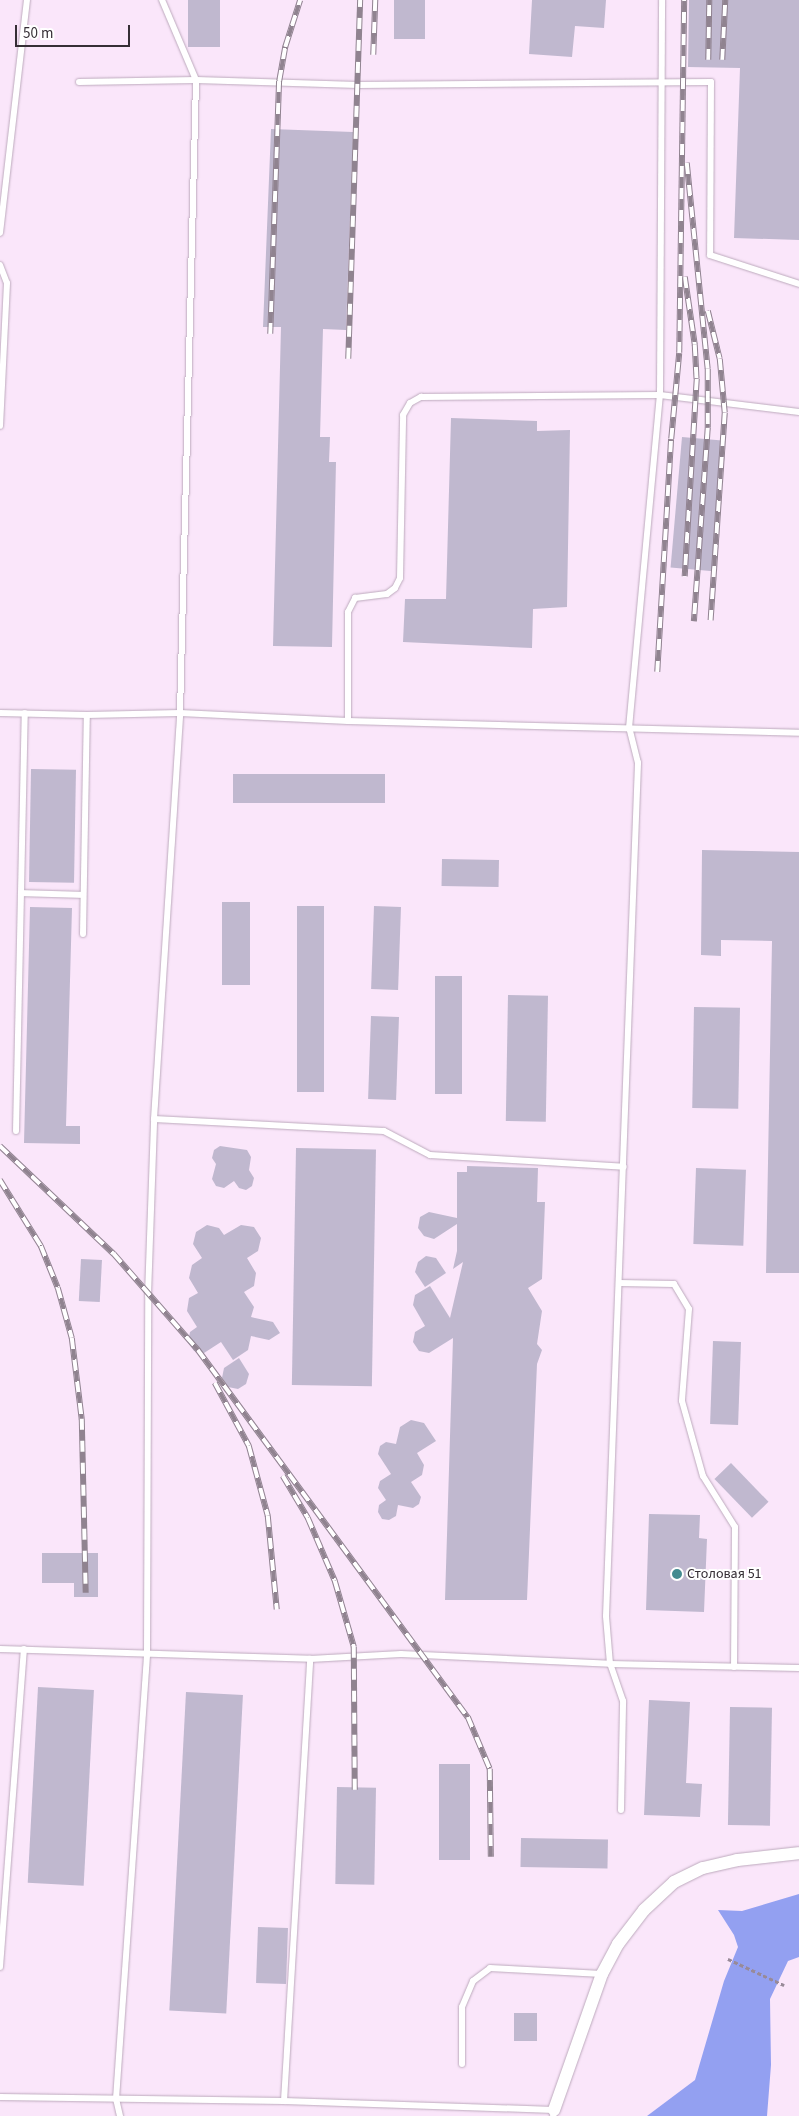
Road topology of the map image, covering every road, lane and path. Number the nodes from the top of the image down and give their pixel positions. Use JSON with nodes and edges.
{"nodes":[{"id":1,"x":27,"y":0,"type":"edge"},
{"id":2,"x":162,"y":0,"type":"edge"},
{"id":3,"x":662,"y":0,"type":"edge"},
{"id":4,"x":196,"y":80,"type":"junction"},
{"id":5,"x":79,"y":82,"type":"dead end"},
{"id":6,"x":660,"y":82,"type":"junction"},
{"id":7,"x":4,"y":171,"type":"edge"},
{"id":8,"x":0,"y":233,"type":"edge"},
{"id":9,"x":0,"y":265,"type":"edge"},
{"id":10,"x":799,"y":284,"type":"edge"},
{"id":11,"x":660,"y":395,"type":"junction"},
{"id":12,"x":799,"y":412,"type":"edge"},
{"id":13,"x":0,"y":426,"type":"edge"},
{"id":14,"x":0,"y":713,"type":"edge"},
{"id":15,"x":25,"y":713,"type":"junction"},
{"id":16,"x":180,"y":714,"type":"junction"},
{"id":17,"x":87,"y":715,"type":"junction"},
{"id":18,"x":348,"y":721,"type":"junction"},
{"id":19,"x":629,"y":728,"type":"junction"},
{"id":20,"x":799,"y":733,"type":"edge"},
{"id":21,"x":22,"y":892,"type":"junction"},
{"id":22,"x":84,"y":895,"type":"junction"},
{"id":23,"x":83,"y":934,"type":"dead end"},
{"id":24,"x":154,"y":1119,"type":"junction"},
{"id":25,"x":16,"y":1131,"type":"dead end"},
{"id":26,"x":624,"y":1167,"type":"junction"},
{"id":27,"x":619,"y":1283,"type":"junction"},
{"id":28,"x":0,"y":1649,"type":"edge"},
{"id":29,"x":24,"y":1650,"type":"junction"},
{"id":30,"x":147,"y":1654,"type":"junction"},
{"id":31,"x":310,"y":1659,"type":"junction"},
{"id":32,"x":610,"y":1664,"type":"junction"},
{"id":33,"x":734,"y":1667,"type":"junction"},
{"id":34,"x":799,"y":1668,"type":"edge"},
{"id":35,"x":621,"y":1810,"type":"dead end"},
{"id":36,"x":799,"y":1853,"type":"edge"},
{"id":37,"x":728,"y":1959,"type":"dead end"},
{"id":38,"x":0,"y":1967,"type":"edge"},
{"id":39,"x":602,"y":1974,"type":"junction"},
{"id":40,"x":784,"y":1985,"type":"dead end"},
{"id":41,"x":462,"y":2064,"type":"dead end"},
{"id":42,"x":0,"y":2097,"type":"edge"},
{"id":43,"x":116,"y":2099,"type":"junction"},
{"id":44,"x":284,"y":2102,"type":"junction"},
{"id":45,"x":554,"y":2113,"type":"edge"},
{"id":46,"x":120,"y":2116,"type":"edge"}],
"edges":[{"from":1,"to":7,"type":"lane"},
{"from":2,"to":4,"type":"lane"},
{"from":3,"to":6,"type":"lane"},
{"from":4,"to":5,"type":"lane"},
{"from":4,"to":6,"type":"lane"},
{"from":4,"to":16,"type":"lane"},
{"from":6,"to":10,"type":"lane"},
{"from":6,"to":11,"type":"lane"},
{"from":7,"to":8,"type":"lane"},
{"from":9,"to":13,"type":"lane"},
{"from":11,"to":12,"type":"lane"},
{"from":11,"to":18,"type":"lane"},
{"from":11,"to":19,"type":"lane"},
{"from":14,"to":15,"type":"lane"},
{"from":15,"to":17,"type":"lane"},
{"from":15,"to":21,"type":"lane"},
{"from":16,"to":17,"type":"lane"},
{"from":16,"to":18,"type":"lane"},
{"from":16,"to":24,"type":"lane"},
{"from":17,"to":22,"type":"lane"},
{"from":18,"to":19,"type":"lane"},
{"from":19,"to":20,"type":"lane"},
{"from":19,"to":26,"type":"lane"},
{"from":21,"to":22,"type":"lane"},
{"from":21,"to":25,"type":"lane"},
{"from":22,"to":23,"type":"lane"},
{"from":24,"to":26,"type":"lane"},
{"from":24,"to":30,"type":"lane"},
{"from":26,"to":27,"type":"lane"},
{"from":27,"to":32,"type":"lane"},
{"from":27,"to":33,"type":"lane"},
{"from":28,"to":29,"type":"lane"},
{"from":29,"to":30,"type":"lane"},
{"from":29,"to":38,"type":"lane"},
{"from":30,"to":31,"type":"lane"},
{"from":30,"to":43,"type":"lane"},
{"from":31,"to":32,"type":"lane"},
{"from":31,"to":44,"type":"lane"},
{"from":32,"to":33,"type":"lane"},
{"from":32,"to":35,"type":"lane"},
{"from":33,"to":34,"type":"lane"},
{"from":36,"to":39,"type":"street"},
{"from":37,"to":40,"type":"path"},
{"from":39,"to":41,"type":"lane"},
{"from":39,"to":45,"type":"street"},
{"from":42,"to":43,"type":"lane"},
{"from":43,"to":44,"type":"lane"},
{"from":43,"to":46,"type":"lane"},
{"from":44,"to":45,"type":"lane"}]}
